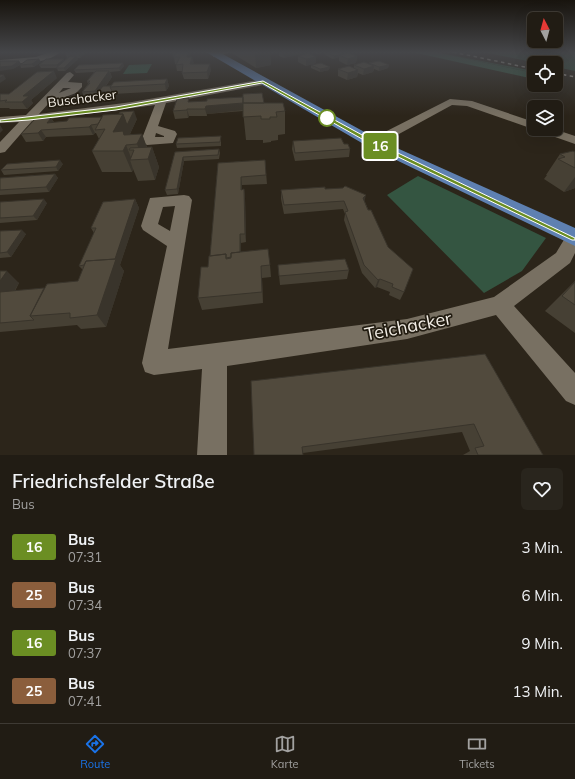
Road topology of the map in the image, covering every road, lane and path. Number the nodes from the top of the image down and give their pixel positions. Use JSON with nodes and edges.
{"nodes":[{"id":1,"x":247,"y":73,"type":"edge"},
{"id":2,"x":70,"y":75,"type":"dead end"},
{"id":3,"x":263,"y":82,"type":"junction"},
{"id":4,"x":60,"y":85,"type":"junction"},
{"id":5,"x":48,"y":100,"type":"junction"},
{"id":6,"x":162,"y":100,"type":"junction"},
{"id":7,"x":29,"y":119,"type":"junction"},
{"id":8,"x":0,"y":120,"type":"edge"},
{"id":9,"x":527,"y":124,"type":"edge"},
{"id":10,"x":152,"y":128,"type":"dead end"},
{"id":11,"x":563,"y":136,"type":"edge"},
{"id":12,"x":575,"y":140,"type":"edge"},
{"id":13,"x":373,"y":143,"type":"junction"},
{"id":14,"x":0,"y":149,"type":"edge"},
{"id":15,"x":575,"y":238,"type":"edge"},
{"id":16,"x":176,"y":243,"type":"dead end"},
{"id":17,"x":500,"y":305,"type":"junction"},
{"id":18,"x":215,"y":356,"type":"junction"},
{"id":19,"x":575,"y":392,"type":"edge"},
{"id":20,"x":212,"y":455,"type":"edge"}],
"edges":[{"from":1,"to":3,"type":"main road"},
{"from":2,"to":4,"type":"street","name":"Buschacker"},
{"from":3,"to":6,"type":"street","name":"Buschacker"},
{"from":3,"to":13,"type":"main road"},
{"from":4,"to":5,"type":"street","name":"Buschacker"},
{"from":4,"to":5,"type":"street"},
{"from":5,"to":7,"type":"street","name":"Buschacker"},
{"from":6,"to":7,"type":"street","name":"Buschacker"},
{"from":6,"to":10,"type":"street"},
{"from":7,"to":8,"type":"street","name":"Buschacker"},
{"from":7,"to":14,"type":"street","name":"Buschacker"},
{"from":9,"to":13,"type":"street"},
{"from":11,"to":12,"type":"street"},
{"from":13,"to":15,"type":"main road"},
{"from":15,"to":17,"type":"street","name":"Teichacker"},
{"from":16,"to":18,"type":"street","name":"Teichacker"},
{"from":17,"to":18,"type":"street","name":"Teichacker"},
{"from":17,"to":19,"type":"street"},
{"from":18,"to":20,"type":"street"}]}
